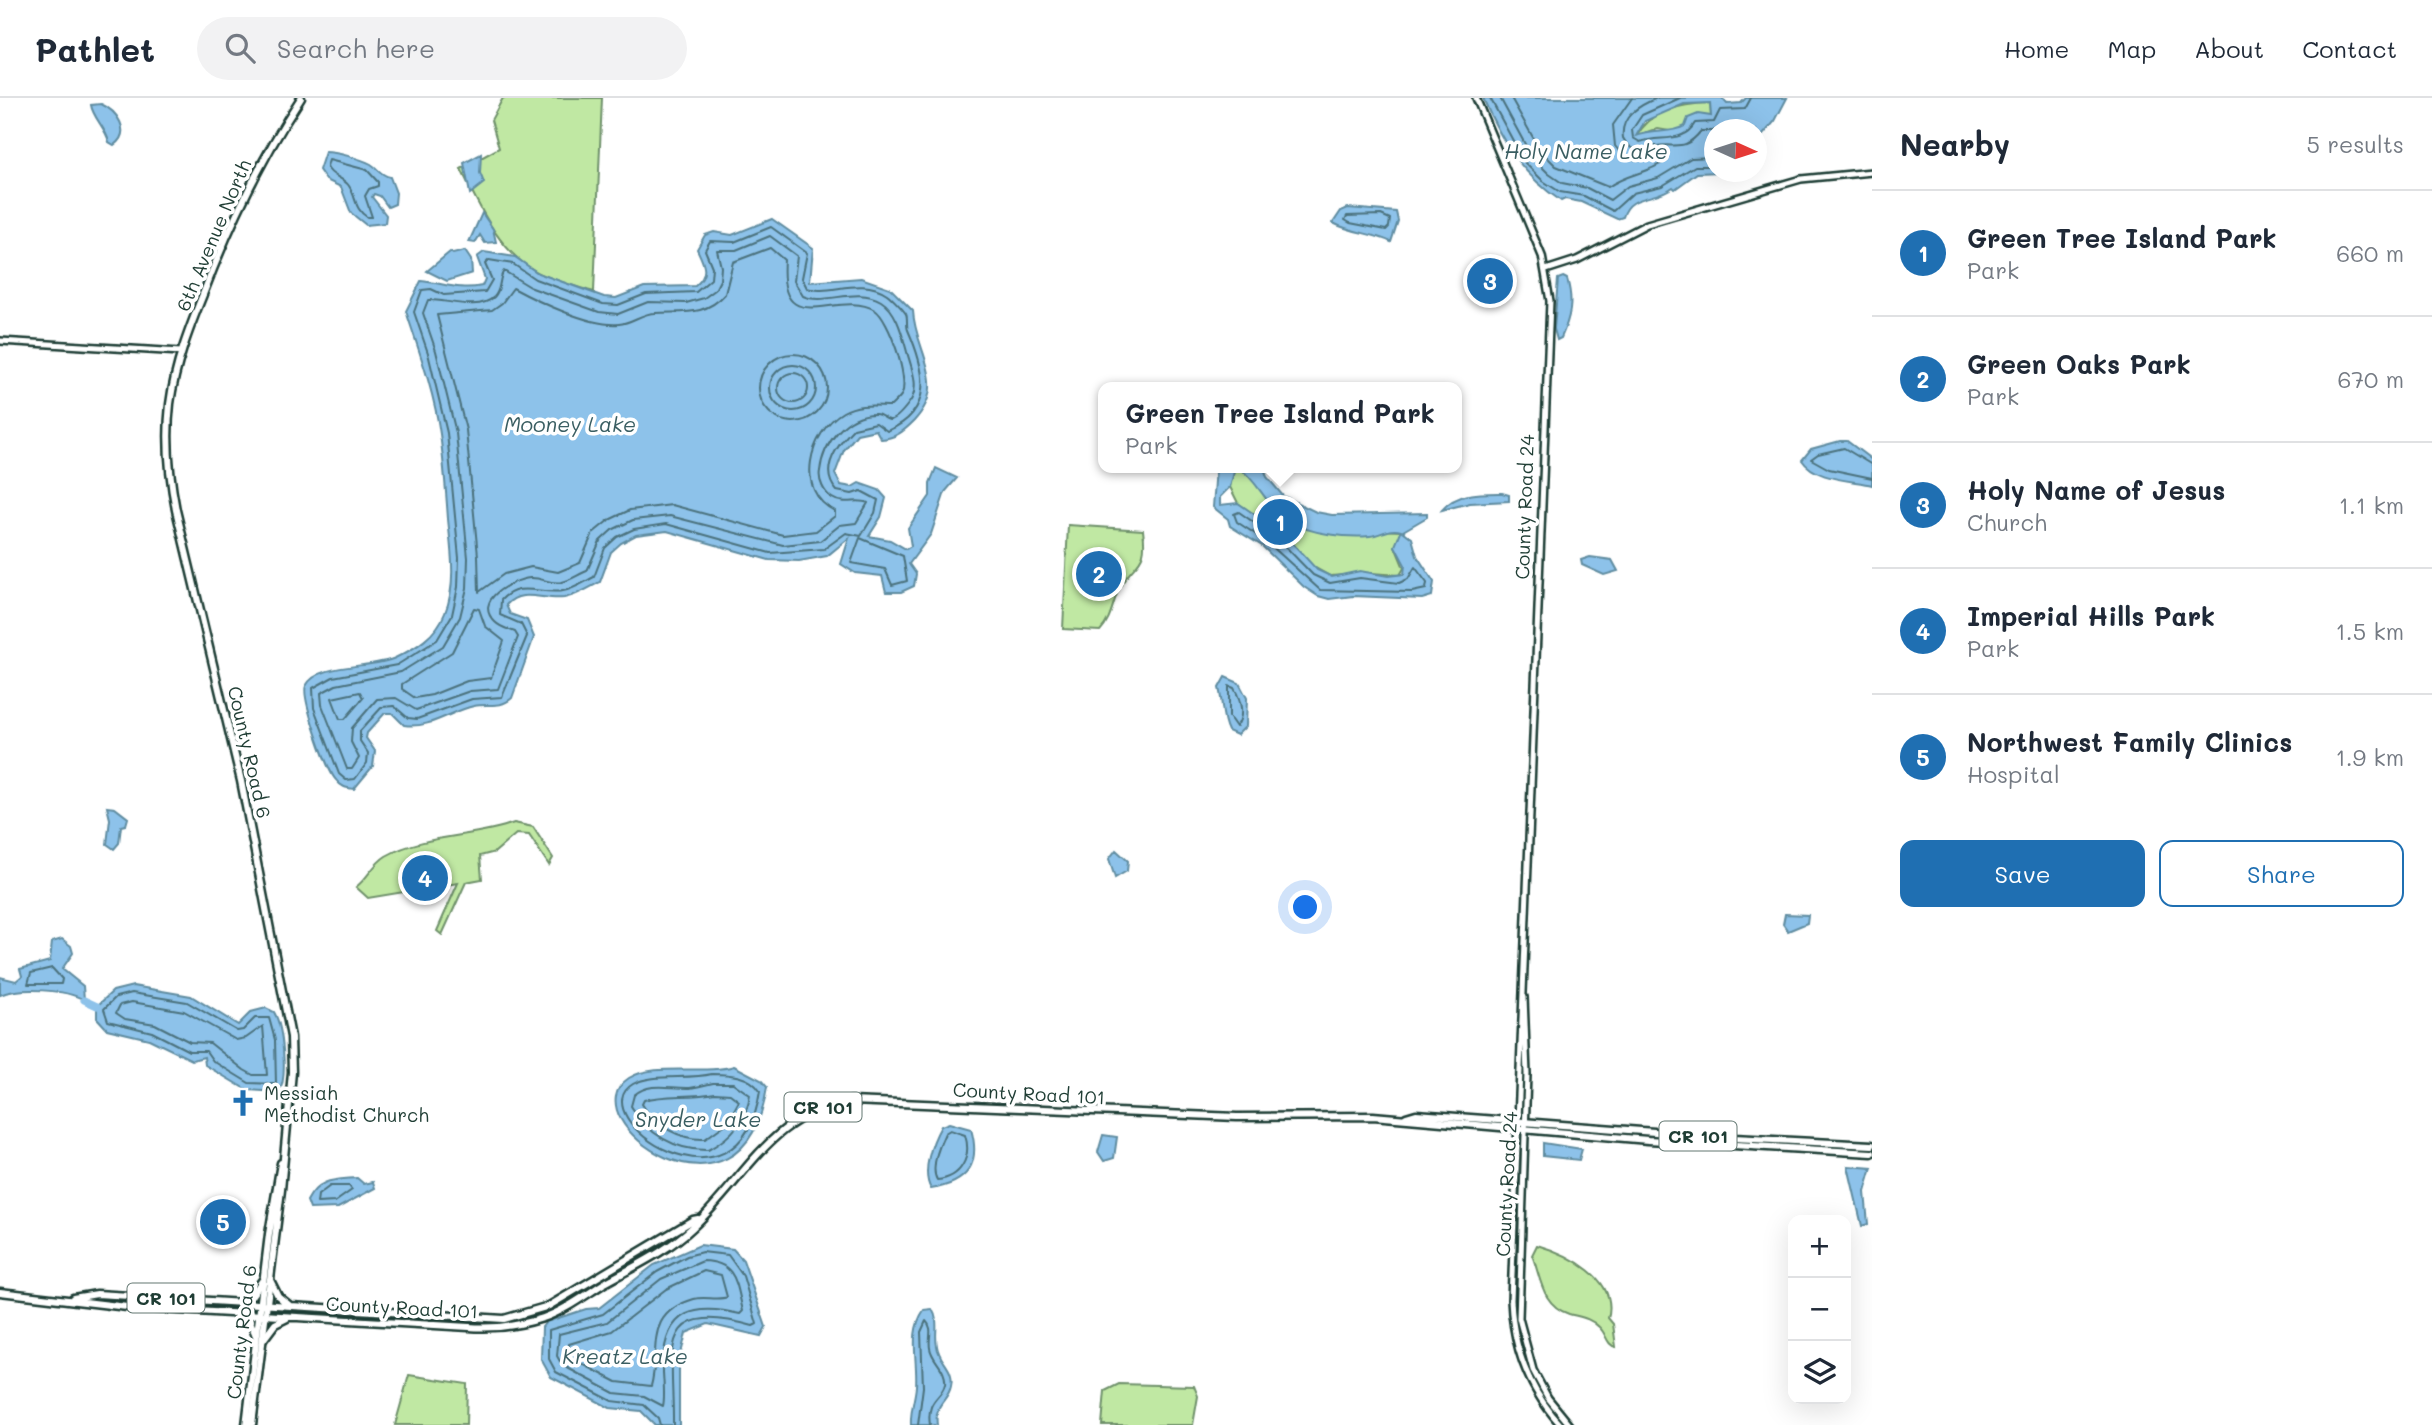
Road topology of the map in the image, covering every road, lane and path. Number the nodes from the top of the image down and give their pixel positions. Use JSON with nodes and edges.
{"nodes":[{"id":1,"x":301,"y":98,"type":"edge"},
{"id":2,"x":1476,"y":98,"type":"edge"},
{"id":3,"x":1872,"y":172,"type":"edge"},
{"id":4,"x":1546,"y":270,"type":"junction"},
{"id":5,"x":0,"y":341,"type":"edge"},
{"id":6,"x":181,"y":352,"type":"junction"},
{"id":7,"x":1524,"y":931,"type":"junction"},
{"id":8,"x":1404,"y":1118,"type":"junction"},
{"id":9,"x":1517,"y":1122,"type":"junction"},
{"id":10,"x":1525,"y":1122,"type":"junction"},
{"id":11,"x":1521,"y":1130,"type":"junction"},
{"id":12,"x":1872,"y":1145,"type":"edge"},
{"id":13,"x":1872,"y":1153,"type":"edge"},
{"id":14,"x":698,"y":1219,"type":"junction"},
{"id":15,"x":266,"y":1281,"type":"junction"},
{"id":16,"x":0,"y":1293,"type":"edge"},
{"id":17,"x":73,"y":1298,"type":"junction"},
{"id":18,"x":237,"y":1303,"type":"junction"},
{"id":19,"x":264,"y":1305,"type":"junction"},
{"id":20,"x":291,"y":1306,"type":"junction"},
{"id":21,"x":240,"y":1313,"type":"junction"},
{"id":22,"x":263,"y":1315,"type":"junction"},
{"id":23,"x":291,"y":1317,"type":"junction"},
{"id":24,"x":256,"y":1336,"type":"junction"},
{"id":25,"x":264,"y":1340,"type":"junction"},
{"id":26,"x":246,"y":1425,"type":"edge"},
{"id":27,"x":252,"y":1425,"type":"edge"},
{"id":28,"x":1561,"y":1425,"type":"edge"},
{"id":29,"x":1570,"y":1425,"type":"edge"}],
"edges":[{"from":1,"to":6,"type":"main road","name":"6th Avenue North"},
{"from":2,"to":4,"type":"street","name":"County Road 24"},
{"from":3,"to":4,"type":"street"},
{"from":4,"to":7,"type":"street","name":"County Road 24"},
{"from":5,"to":6,"type":"street"},
{"from":6,"to":15,"type":"main road","name":"County Road 6"},
{"from":7,"to":9,"type":"street","name":"County Road 24"},
{"from":7,"to":10,"type":"street","name":"County Road 24"},
{"from":8,"to":9,"type":"main road","name":"County Road 101","number":"CR 101"},
{"from":8,"to":11,"type":"main road","name":"County Road 101","number":"CR 101"},
{"from":8,"to":14,"type":"main road","name":"County Road 101","number":"CR 101"},
{"from":9,"to":10,"type":"main road","name":"County Road 101","number":"CR 101"},
{"from":9,"to":11,"type":"street","name":"County Road 24"},
{"from":10,"to":11,"type":"street","name":"County Road 24"},
{"from":10,"to":12,"type":"main road","name":"County Road 101","number":"CR 101"},
{"from":11,"to":13,"type":"main road","name":"County Road 101","number":"CR 101"},
{"from":11,"to":28,"type":"street","name":"County Road 24"},
{"from":11,"to":29,"type":"street","name":"County Road 24"},
{"from":14,"to":20,"type":"main road","name":"County Road 101","number":"CR 101"},
{"from":14,"to":23,"type":"main road","name":"County Road 101","number":"CR 101"},
{"from":15,"to":18,"type":"main road"},
{"from":15,"to":19,"type":"main road","name":"County Road 6"},
{"from":15,"to":20,"type":"main road"},
{"from":16,"to":17,"type":"main road","name":"County Road 101","number":"CR 101"},
{"from":17,"to":18,"type":"main road","name":"County Road 101","number":"CR 101"},
{"from":17,"to":21,"type":"main road","name":"County Road 101","number":"CR 101"},
{"from":18,"to":19,"type":"main road","name":"County Road 101","number":"CR 101"},
{"from":19,"to":20,"type":"main road","name":"County Road 101","number":"CR 101"},
{"from":19,"to":22,"type":"main road","name":"County Road 6"},
{"from":21,"to":22,"type":"main road","name":"County Road 101","number":"CR 101"},
{"from":21,"to":24,"type":"main road"},
{"from":22,"to":23,"type":"main road","name":"County Road 101","number":"CR 101"},
{"from":22,"to":24,"type":"main road","name":"County Road 6"},
{"from":22,"to":25,"type":"main road","name":"County Road 6"},
{"from":23,"to":25,"type":"main road"},
{"from":24,"to":26,"type":"main road","name":"County Road 6"},
{"from":25,"to":27,"type":"main road","name":"County Road 6"}]}
